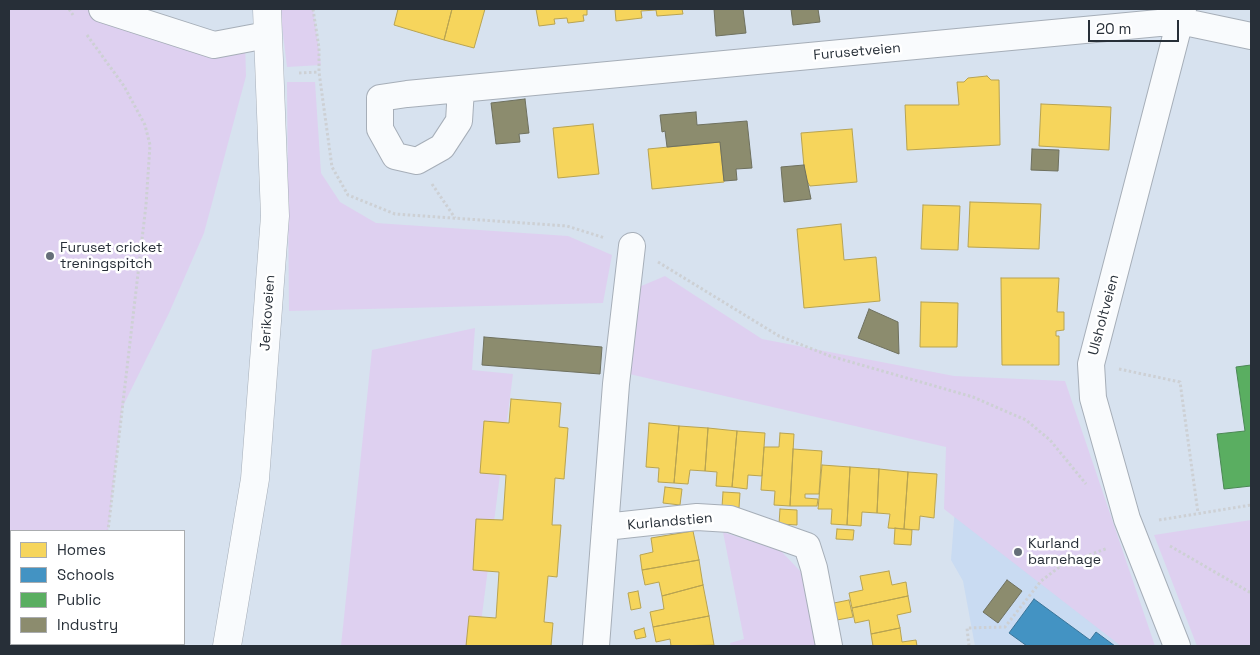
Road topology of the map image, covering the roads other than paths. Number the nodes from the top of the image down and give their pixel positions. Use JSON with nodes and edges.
{"nodes":[{"id":1,"x":102,"y":9,"type":"edge"},
{"id":2,"x":1182,"y":15,"type":"edge"},
{"id":3,"x":267,"y":22,"type":"edge"},
{"id":4,"x":1251,"y":36,"type":"edge"},
{"id":5,"x":461,"y":89,"type":"junction"},
{"id":6,"x":632,"y":246,"type":"road end"},
{"id":7,"x":605,"y":527,"type":"junction"},
{"id":8,"x":233,"y":616,"type":"junction"},
{"id":9,"x":227,"y":646,"type":"edge"},
{"id":10,"x":247,"y":646,"type":"edge"},
{"id":11,"x":596,"y":646,"type":"edge"},
{"id":12,"x":829,"y":646,"type":"edge"},
{"id":13,"x":1177,"y":646,"type":"edge"}],
"edges":[{"from":1,"to":3,"type":"street"},
{"from":2,"to":4,"type":"street","name":"Furusetveien"},
{"from":2,"to":5,"type":"street","name":"Furusetveien"},
{"from":2,"to":13,"type":"street","name":"Ulsholtveien"},
{"from":3,"to":8,"type":"street","name":"Jerikoveien"},
{"from":5,"to":5,"type":"street","name":"Furusetveien"},
{"from":6,"to":7,"type":"street"},
{"from":7,"to":11,"type":"street"},
{"from":7,"to":12,"type":"street","name":"Kurlandstien"},
{"from":8,"to":9,"type":"street","name":"Jerikoveien"},
{"from":8,"to":10,"type":"street"}]}
